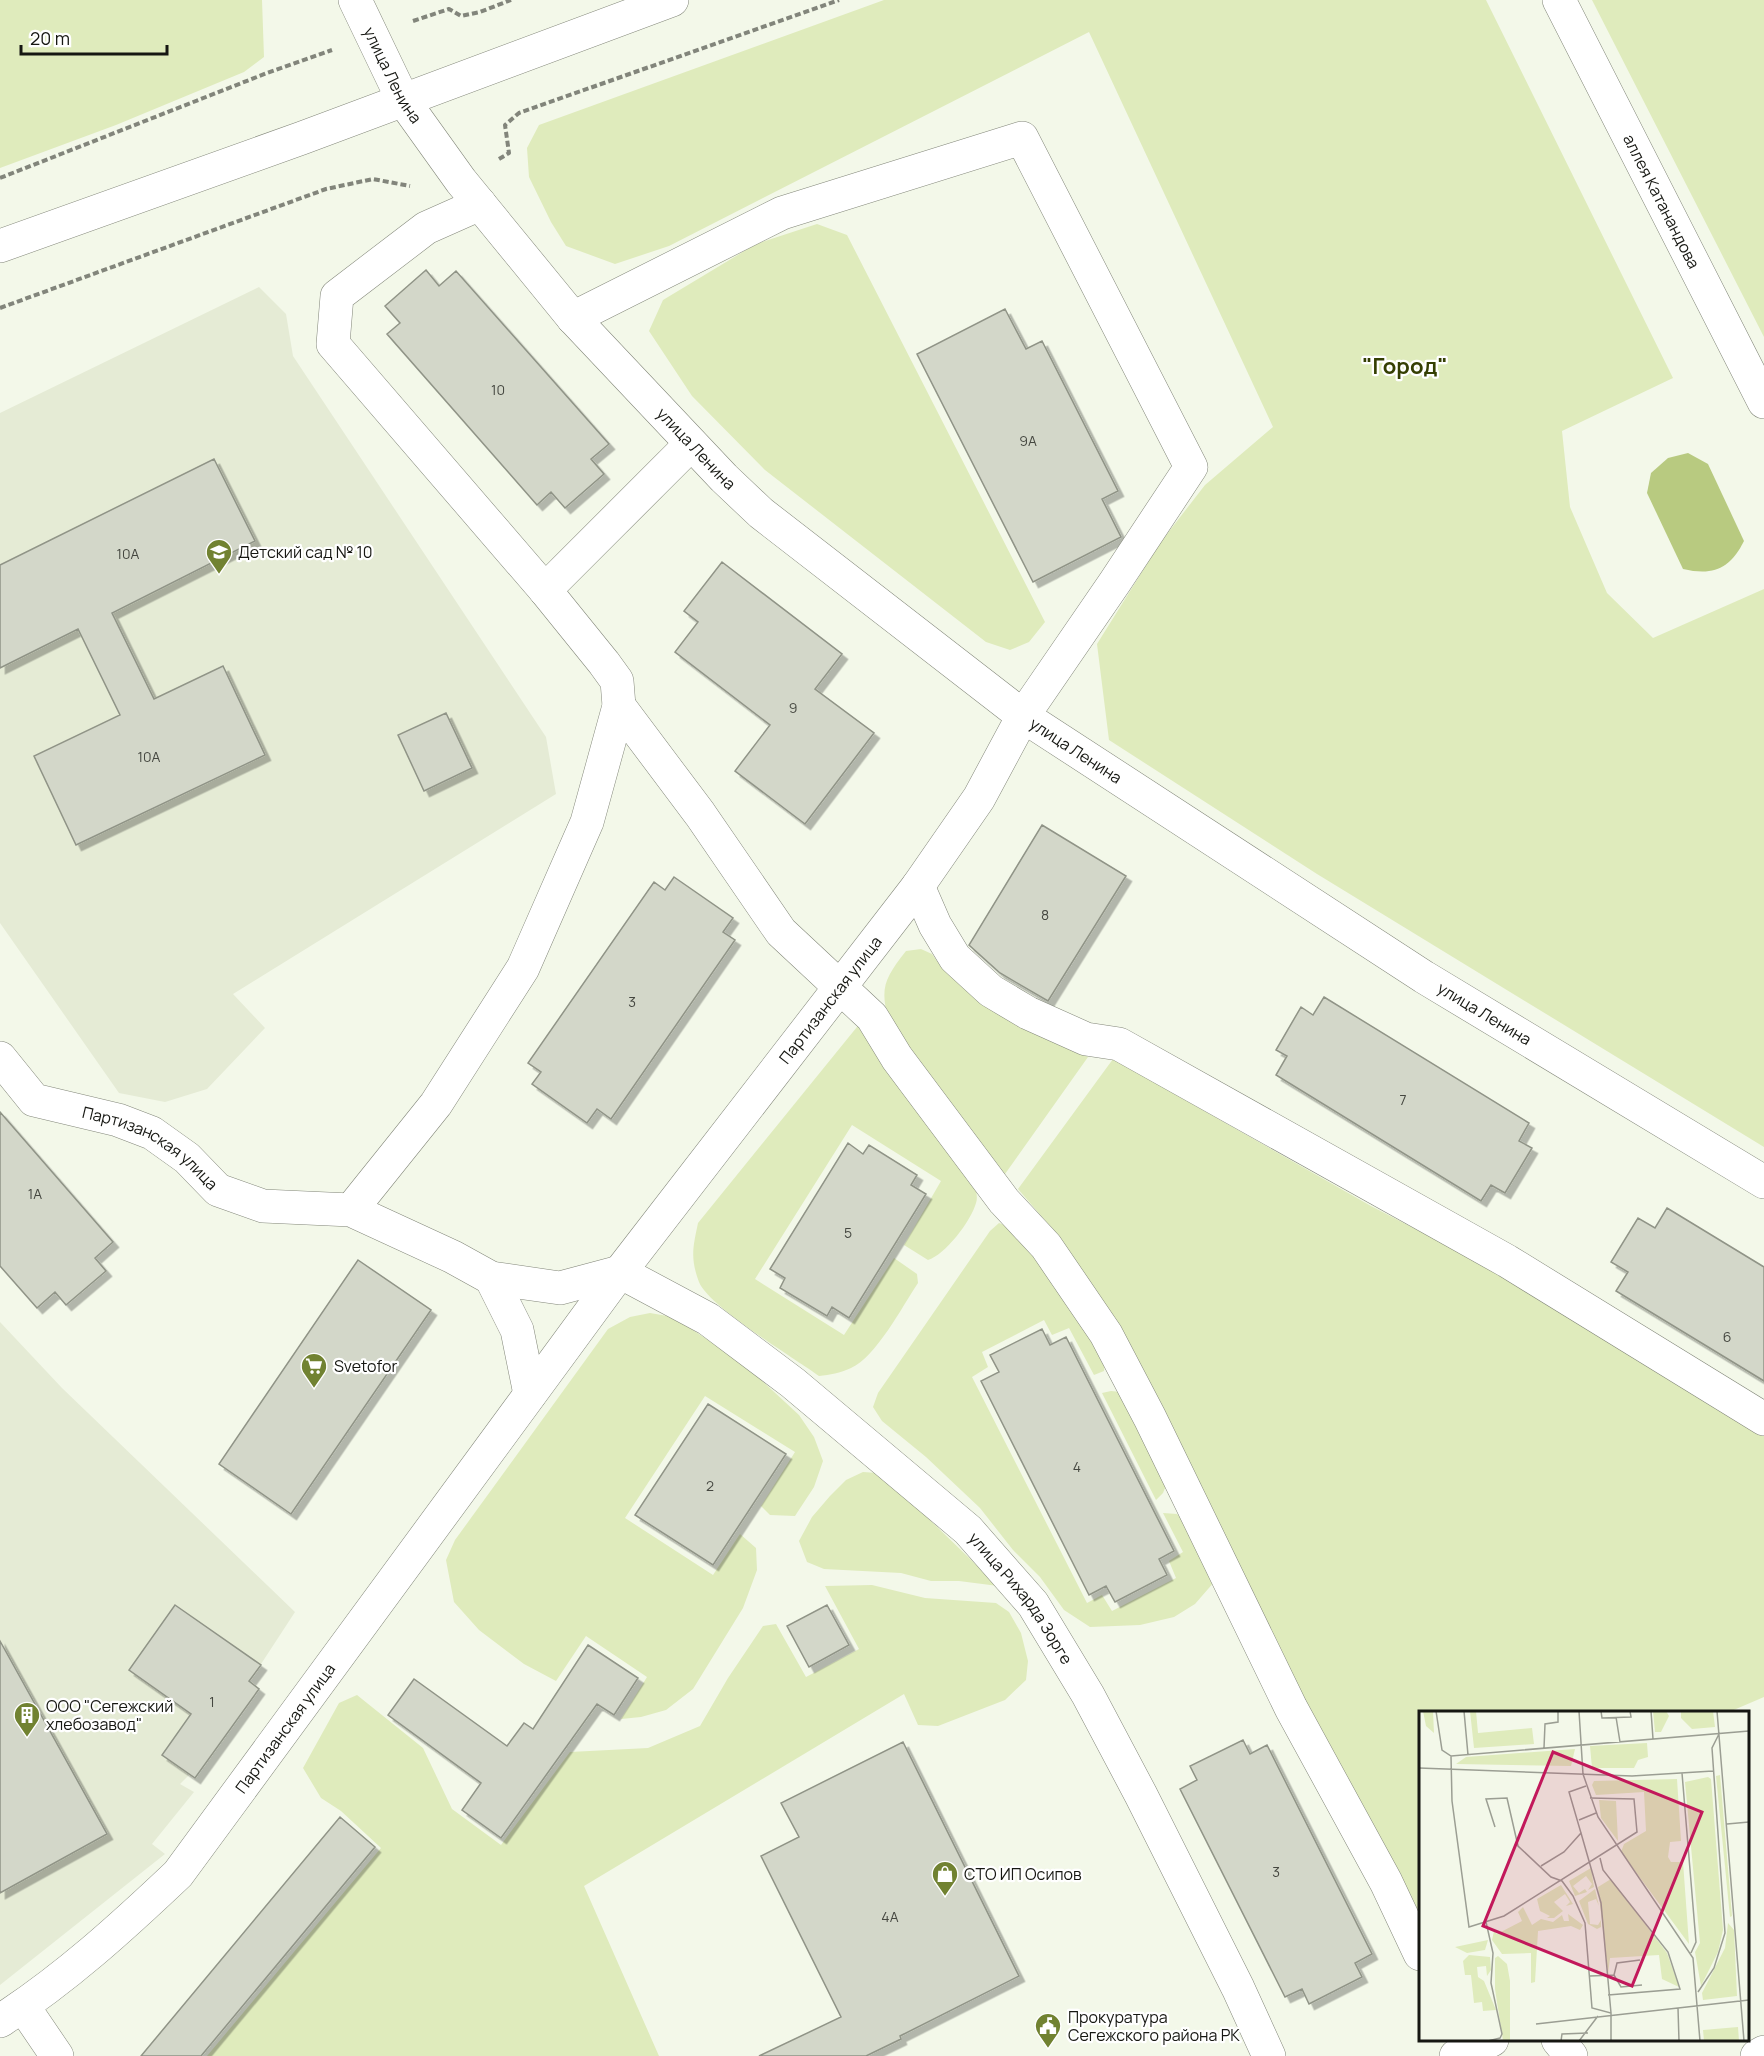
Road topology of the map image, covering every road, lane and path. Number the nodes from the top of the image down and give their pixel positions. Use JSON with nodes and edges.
{"nodes":[{"id":1,"x":355,"y":0,"type":"edge"},
{"id":2,"x":672,"y":0,"type":"edge"},
{"id":3,"x":839,"y":0,"type":"edge"},
{"id":4,"x":1559,"y":0,"type":"edge"},
{"id":5,"x":267,"y":73,"type":"dead end"},
{"id":6,"x":403,"y":100,"type":"junction"},
{"id":7,"x":0,"y":178,"type":"edge"},
{"id":8,"x":471,"y":193,"type":"junction"},
{"id":9,"x":0,"y":246,"type":"edge"},
{"id":10,"x":0,"y":308,"type":"edge"},
{"id":11,"x":573,"y":318,"type":"junction"},
{"id":12,"x":1764,"y":402,"type":"edge"},
{"id":13,"x":692,"y":444,"type":"junction"},
{"id":14,"x":544,"y":590,"type":"junction"},
{"id":15,"x":619,"y":706,"type":"junction"},
{"id":16,"x":1023,"y":716,"type":"junction"},
{"id":17,"x":918,"y":886,"type":"junction"},
{"id":18,"x":839,"y":987,"type":"junction"},
{"id":19,"x":0,"y":1058,"type":"edge"},
{"id":20,"x":1764,"y":1182,"type":"edge"},
{"id":21,"x":351,"y":1210,"type":"junction"},
{"id":22,"x":620,"y":1272,"type":"junction"},
{"id":23,"x":491,"y":1278,"type":"junction"},
{"id":24,"x":530,"y":1394,"type":"junction"},
{"id":25,"x":1764,"y":1419,"type":"edge"},
{"id":26,"x":1419,"y":1952,"type":"edge"},
{"id":27,"x":12,"y":2014,"type":"edge"},
{"id":28,"x":1559,"y":2041,"type":"edge"},
{"id":29,"x":1764,"y":2052,"type":"edge"},
{"id":30,"x":57,"y":2056,"type":"edge"},
{"id":31,"x":1269,"y":2056,"type":"edge"},
{"id":32,"x":1571,"y":2056,"type":"edge"},
{"id":33,"x":1757,"y":2056,"type":"edge"}],
"edges":[{"from":1,"to":6,"type":"street","name":"улица Ленина"},
{"from":2,"to":6,"type":"street"},
{"from":3,"to":8,"type":"path"},
{"from":4,"to":12,"type":"street","name":"аллея Катанандова"},
{"from":5,"to":7,"type":"path"},
{"from":6,"to":8,"type":"street","name":"улица Ленина"},
{"from":6,"to":9,"type":"street"},
{"from":8,"to":10,"type":"path"},
{"from":8,"to":11,"type":"street","name":"улица Ленина"},
{"from":8,"to":14,"type":"street"},
{"from":11,"to":13,"type":"street","name":"улица Ленина"},
{"from":11,"to":16,"type":"street","name":"Партизанская улица"},
{"from":13,"to":14,"type":"street"},
{"from":13,"to":16,"type":"street","name":"улица Ленина"},
{"from":14,"to":15,"type":"street"},
{"from":15,"to":18,"type":"street"},
{"from":15,"to":21,"type":"street"},
{"from":16,"to":17,"type":"street","name":"Партизанская улица"},
{"from":16,"to":20,"type":"street","name":"улица Ленина"},
{"from":17,"to":18,"type":"street","name":"Партизанская улица"},
{"from":17,"to":25,"type":"street"},
{"from":18,"to":22,"type":"street","name":"Партизанская улица"},
{"from":18,"to":26,"type":"street"},
{"from":19,"to":21,"type":"street","name":"Партизанская улица"},
{"from":21,"to":23,"type":"street","name":"Партизанская улица"},
{"from":22,"to":23,"type":"street","name":"Партизанская улица"},
{"from":22,"to":24,"type":"street","name":"Партизанская улица"},
{"from":22,"to":31,"type":"street","name":"улица Рихарда Зорге"},
{"from":23,"to":24,"type":"street"},
{"from":24,"to":27,"type":"street","name":"Партизанская улица"},
{"from":27,"to":30,"type":"street"},
{"from":28,"to":32,"type":"street"},
{"from":29,"to":33,"type":"street"}]}
